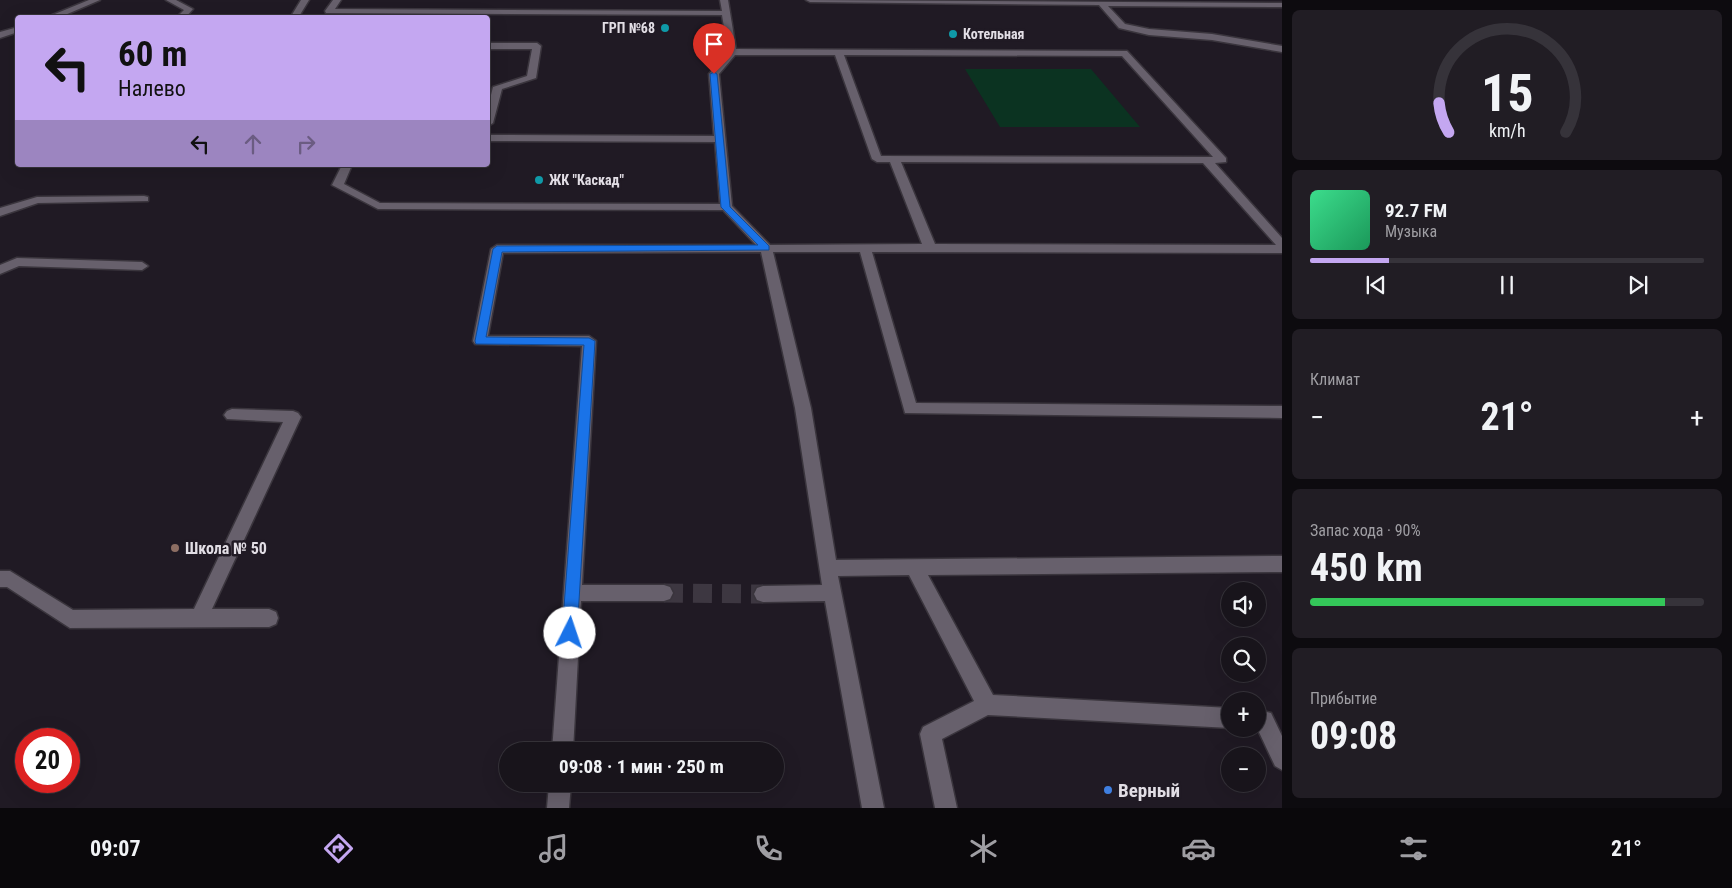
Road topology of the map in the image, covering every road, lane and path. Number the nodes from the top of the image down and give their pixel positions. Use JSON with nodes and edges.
{"nodes":[{"id":1,"x":96,"y":0,"type":"edge"},
{"id":2,"x":170,"y":0,"type":"edge"},
{"id":3,"x":305,"y":0,"type":"edge"},
{"id":4,"x":336,"y":0,"type":"edge"},
{"id":5,"x":567,"y":0,"type":"edge"},
{"id":6,"x":606,"y":0,"type":"edge"},
{"id":7,"x":810,"y":0,"type":"edge"},
{"id":8,"x":1065,"y":1,"type":"edge"},
{"id":9,"x":1101,"y":3,"type":"junction"},
{"id":10,"x":1282,"y":5,"type":"edge"},
{"id":11,"x":724,"y":6,"type":"edge"},
{"id":12,"x":565,"y":12,"type":"junction"},
{"id":13,"x":605,"y":12,"type":"junction"},
{"id":14,"x":57,"y":15,"type":"edge"},
{"id":15,"x":183,"y":15,"type":"edge"},
{"id":16,"x":296,"y":15,"type":"edge"},
{"id":17,"x":15,"y":30,"type":"edge"},
{"id":18,"x":0,"y":36,"type":"edge"},
{"id":19,"x":490,"y":46,"type":"edge"},
{"id":20,"x":1282,"y":49,"type":"edge"},
{"id":21,"x":732,"y":52,"type":"junction"},
{"id":22,"x":838,"y":52,"type":"junction"},
{"id":23,"x":490,"y":116,"type":"edge"},
{"id":24,"x":490,"y":138,"type":"edge"},
{"id":25,"x":720,"y":139,"type":"junction"},
{"id":26,"x":895,"y":160,"type":"junction"},
{"id":27,"x":1206,"y":160,"type":"junction"},
{"id":28,"x":347,"y":167,"type":"edge"},
{"id":29,"x":144,"y":199,"type":"dead end"},
{"id":30,"x":726,"y":207,"type":"junction"},
{"id":31,"x":0,"y":212,"type":"edge"},
{"id":32,"x":1282,"y":247,"type":"edge"},
{"id":33,"x":766,"y":248,"type":"junction"},
{"id":34,"x":865,"y":248,"type":"junction"},
{"id":35,"x":930,"y":248,"type":"junction"},
{"id":36,"x":142,"y":266,"type":"dead end"},
{"id":37,"x":0,"y":270,"type":"edge"},
{"id":38,"x":1282,"y":412,"type":"edge"},
{"id":39,"x":232,"y":415,"type":"dead end"},
{"id":40,"x":1282,"y":564,"type":"edge"},
{"id":41,"x":828,"y":568,"type":"junction"},
{"id":42,"x":914,"y":568,"type":"junction"},
{"id":43,"x":0,"y":579,"type":"edge"},
{"id":44,"x":572,"y":593,"type":"junction"},
{"id":45,"x":664,"y":593,"type":"tunnel mouth"},
{"id":46,"x":832,"y":593,"type":"junction"},
{"id":47,"x":763,"y":594,"type":"tunnel mouth"},
{"id":48,"x":199,"y":617,"type":"junction"},
{"id":49,"x":269,"y":618,"type":"dead end"},
{"id":50,"x":987,"y":705,"type":"junction"},
{"id":51,"x":1221,"y":718,"type":"edge"},
{"id":52,"x":1266,"y":724,"type":"edge"},
{"id":53,"x":563,"y":742,"type":"edge"},
{"id":54,"x":1282,"y":758,"type":"edge"},
{"id":55,"x":559,"y":792,"type":"edge"},
{"id":56,"x":558,"y":808,"type":"edge"},
{"id":57,"x":873,"y":808,"type":"edge"},
{"id":58,"x":946,"y":808,"type":"edge"}],
"edges":[{"from":1,"to":14,"type":"street"},
{"from":2,"to":15,"type":"street"},
{"from":3,"to":16,"type":"street"},
{"from":4,"to":12,"type":"street"},
{"from":5,"to":12,"type":"street"},
{"from":6,"to":13,"type":"street"},
{"from":7,"to":8,"type":"street"},
{"from":8,"to":9,"type":"street"},
{"from":9,"to":10,"type":"street"},
{"from":9,"to":20,"type":"street"},
{"from":11,"to":13,"type":"street"},
{"from":11,"to":21,"type":"street"},
{"from":12,"to":13,"type":"street"},
{"from":17,"to":18,"type":"street"},
{"from":19,"to":23,"type":"street"},
{"from":21,"to":22,"type":"street"},
{"from":21,"to":25,"type":"street"},
{"from":22,"to":26,"type":"street"},
{"from":22,"to":27,"type":"street"},
{"from":24,"to":25,"type":"street"},
{"from":25,"to":30,"type":"street"},
{"from":26,"to":27,"type":"street"},
{"from":26,"to":35,"type":"street"},
{"from":27,"to":32,"type":"street"},
{"from":28,"to":30,"type":"street"},
{"from":29,"to":31,"type":"street"},
{"from":30,"to":33,"type":"street"},
{"from":32,"to":35,"type":"street"},
{"from":33,"to":34,"type":"street"},
{"from":33,"to":41,"type":"street"},
{"from":33,"to":44,"type":"street"},
{"from":34,"to":35,"type":"street"},
{"from":34,"to":38,"type":"street"},
{"from":36,"to":37,"type":"street"},
{"from":39,"to":48,"type":"street"},
{"from":40,"to":42,"type":"street"},
{"from":41,"to":42,"type":"street"},
{"from":41,"to":46,"type":"street"},
{"from":42,"to":50,"type":"street"},
{"from":43,"to":48,"type":"street"},
{"from":44,"to":45,"type":"street"},
{"from":44,"to":53,"type":"street"},
{"from":46,"to":47,"type":"street"},
{"from":46,"to":57,"type":"street"},
{"from":48,"to":49,"type":"street"},
{"from":50,"to":51,"type":"street"},
{"from":50,"to":58,"type":"street"},
{"from":52,"to":54,"type":"street"},
{"from":55,"to":56,"type":"street"}]}
